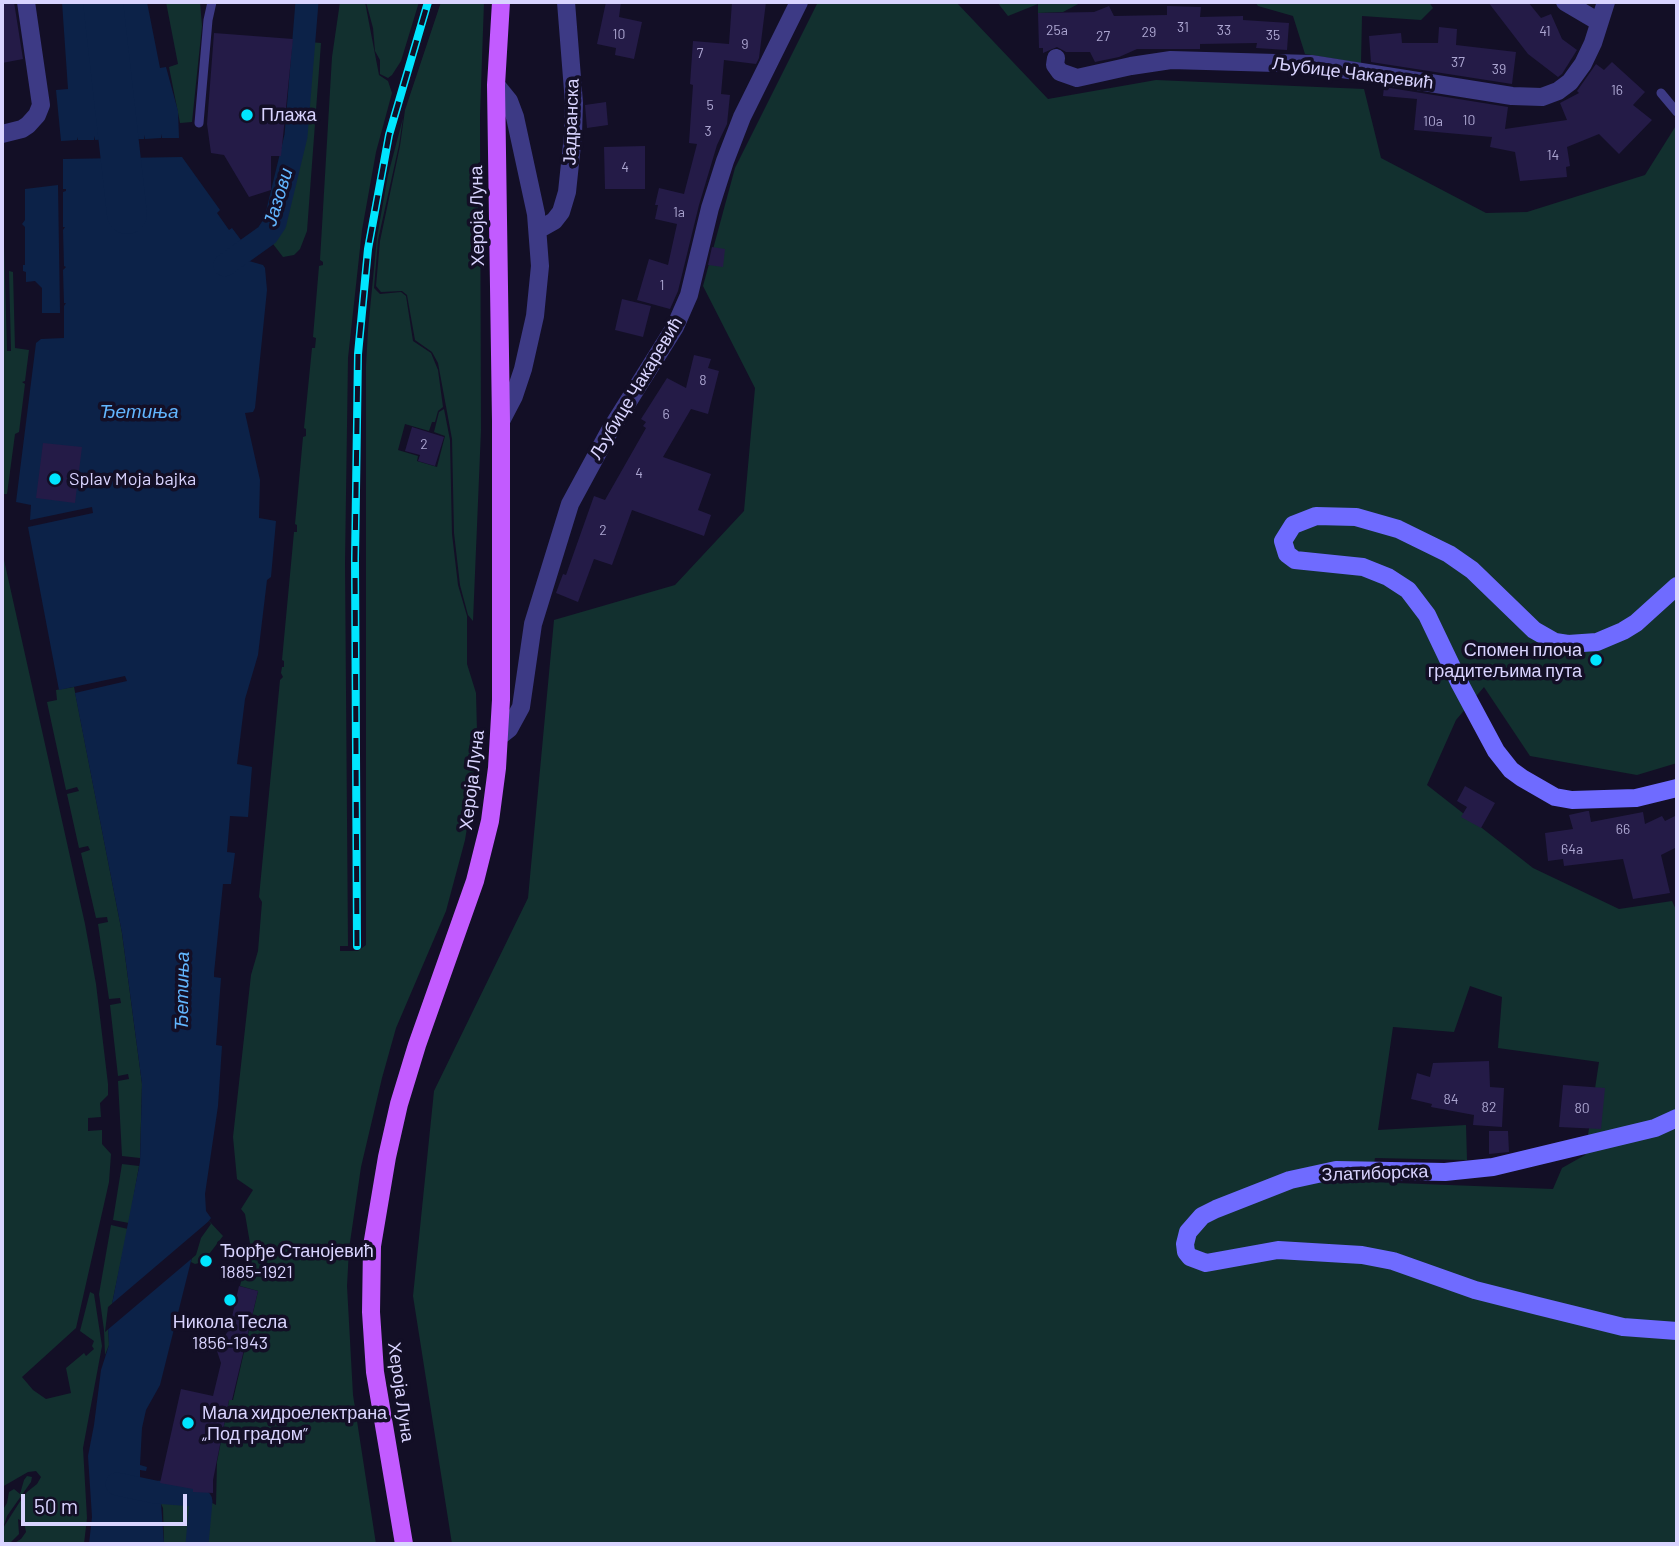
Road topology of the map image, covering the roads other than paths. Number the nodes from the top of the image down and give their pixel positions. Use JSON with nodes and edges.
{"nodes":[{"id":1,"x":26,"y":2,"type":"edge"},
{"id":2,"x":212,"y":2,"type":"edge"},
{"id":3,"x":501,"y":2,"type":"edge"},
{"id":4,"x":566,"y":2,"type":"edge"},
{"id":5,"x":799,"y":2,"type":"edge"},
{"id":6,"x":1565,"y":2,"type":"edge"},
{"id":7,"x":1606,"y":2,"type":"edge"},
{"id":8,"x":1599,"y":22,"type":"junction"},
{"id":9,"x":1056,"y":58,"type":"dead end"},
{"id":10,"x":496,"y":86,"type":"junction"},
{"id":11,"x":1661,"y":93,"type":"dead end"},
{"id":12,"x":1677,"y":112,"type":"edge"},
{"id":13,"x":199,"y":123,"type":"dead end"},
{"id":14,"x":2,"y":134,"type":"edge"},
{"id":15,"x":538,"y":230,"type":"junction"},
{"id":16,"x":501,"y":421,"type":"junction"},
{"id":17,"x":1677,"y":586,"type":"edge"},
{"id":18,"x":500,"y":736,"type":"junction"},
{"id":19,"x":1677,"y":788,"type":"edge"},
{"id":20,"x":1677,"y":1118,"type":"edge"},
{"id":21,"x":1677,"y":1331,"type":"edge"},
{"id":22,"x":404,"y":1544,"type":"edge"}],
"edges":[{"from":1,"to":14,"type":"street"},
{"from":2,"to":13,"type":"lane"},
{"from":3,"to":10,"type":"main road","name":"Хероја Луна"},
{"from":4,"to":15,"type":"street","name":"Јадранска"},
{"from":5,"to":18,"type":"street","name":"Љубице Чакаревић"},
{"from":6,"to":8,"type":"street"},
{"from":7,"to":8,"type":"street","name":"Љубице Чакаревић"},
{"from":8,"to":9,"type":"street","name":"Љубице Чакаревић"},
{"from":10,"to":15,"type":"street"},
{"from":10,"to":16,"type":"main road","name":"Хероја Луна"},
{"from":11,"to":12,"type":"lane"},
{"from":15,"to":16,"type":"street"},
{"from":16,"to":18,"type":"main road","name":"Хероја Луна"},
{"from":17,"to":19,"type":"street"},
{"from":18,"to":22,"type":"main road","name":"Хероја Луна"},
{"from":20,"to":21,"type":"street","name":"Златиборска"}]}
